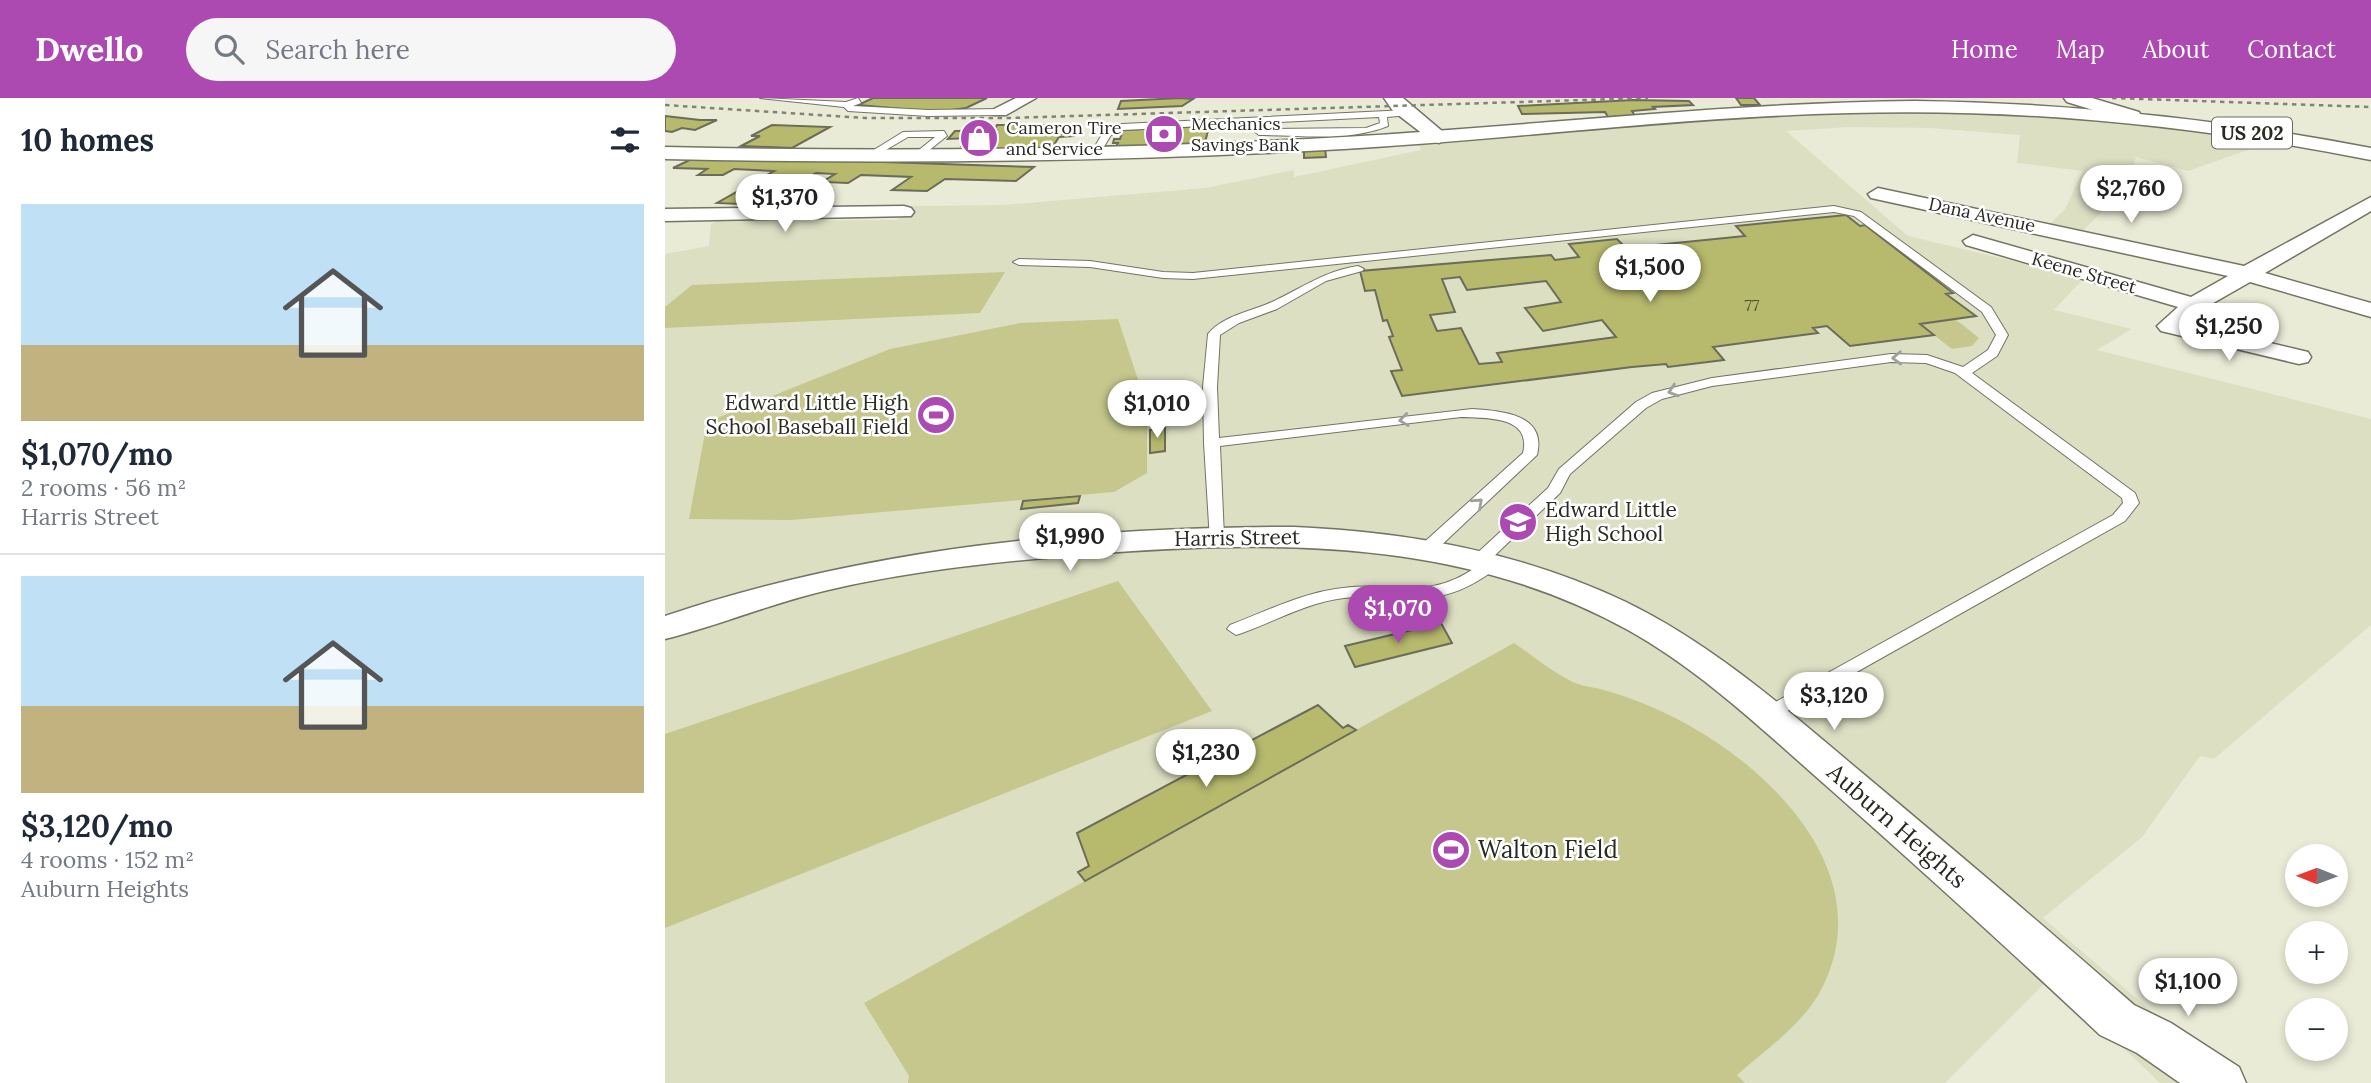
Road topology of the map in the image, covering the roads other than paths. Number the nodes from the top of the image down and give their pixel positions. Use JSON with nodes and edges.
{"nodes":[{"id":1,"x":764,"y":98,"type":"edge"},
{"id":2,"x":864,"y":98,"type":"edge"},
{"id":3,"x":1028,"y":98,"type":"edge"},
{"id":4,"x":2073,"y":98,"type":"edge"},
{"id":5,"x":847,"y":105,"type":"junction"},
{"id":6,"x":1388,"y":106,"type":"edge"},
{"id":7,"x":1000,"y":112,"type":"joint"},
{"id":8,"x":2132,"y":116,"type":"junction"},
{"id":9,"x":1372,"y":121,"type":"junction"},
{"id":10,"x":1252,"y":134,"type":"junction"},
{"id":11,"x":1439,"y":137,"type":"junction"},
{"id":12,"x":2371,"y":137,"type":"edge"},
{"id":13,"x":665,"y":145,"type":"edge"},
{"id":14,"x":740,"y":152,"type":"junction"},
{"id":15,"x":665,"y":153,"type":"edge"},
{"id":16,"x":2371,"y":154,"type":"edge"},
{"id":17,"x":869,"y":156,"type":"junction"},
{"id":18,"x":914,"y":158,"type":"junction"},
{"id":19,"x":1878,"y":194,"type":"dead end"},
{"id":20,"x":2371,"y":203,"type":"edge"},
{"id":21,"x":904,"y":212,"type":"dead end"},
{"id":22,"x":665,"y":215,"type":"edge"},
{"id":23,"x":1545,"y":240,"type":"junction"},
{"id":24,"x":1973,"y":241,"type":"dead end"},
{"id":25,"x":1019,"y":262,"type":"dead end"},
{"id":26,"x":2251,"y":273,"type":"junction"},
{"id":27,"x":2195,"y":305,"type":"junction"},
{"id":28,"x":2371,"y":310,"type":"edge"},
{"id":29,"x":2299,"y":357,"type":"dead end"},
{"id":30,"x":1963,"y":372,"type":"junction"},
{"id":31,"x":1211,"y":443,"type":"junction"},
{"id":32,"x":1216,"y":537,"type":"junction"},
{"id":33,"x":1427,"y":549,"type":"junction"},
{"id":34,"x":1486,"y":562,"type":"junction"},
{"id":35,"x":665,"y":628,"type":"edge"},
{"id":36,"x":1235,"y":629,"type":"dead end"},
{"id":37,"x":1768,"y":715,"type":"junction"},
{"id":38,"x":2117,"y":1020,"type":"junction"},
{"id":39,"x":2182,"y":1083,"type":"edge"},
{"id":40,"x":2221,"y":1083,"type":"edge"}],
"edges":[{"from":1,"to":5,"type":"lane"},
{"from":2,"to":5,"type":"lane"},
{"from":3,"to":7,"type":"street"},
{"from":4,"to":8,"type":"main road"},
{"from":5,"to":7,"type":"lane"},
{"from":6,"to":9,"type":"lane"},
{"from":6,"to":11,"type":"main road"},
{"from":8,"to":11,"type":"main road","number":"US 202"},
{"from":8,"to":12,"type":"main road","number":"US 202"},
{"from":8,"to":16,"type":"main road","number":"US 202"},
{"from":9,"to":10,"type":"lane"},
{"from":9,"to":10,"type":"lane"},
{"from":10,"to":11,"type":"main road","number":"US 202"},
{"from":10,"to":18,"type":"main road","number":"US 202"},
{"from":13,"to":14,"type":"main road","number":"US 202"},
{"from":14,"to":15,"type":"main road","number":"US 202"},
{"from":14,"to":17,"type":"main road","number":"US 202"},
{"from":17,"to":18,"type":"main road","number":"US 202"},
{"from":17,"to":18,"type":"lane"},
{"from":19,"to":26,"type":"street","name":"Dana Avenue"},
{"from":20,"to":26,"type":"street"},
{"from":21,"to":22,"type":"street"},
{"from":23,"to":25,"type":"lane"},
{"from":23,"to":30,"type":"lane"},
{"from":23,"to":31,"type":"lane"},
{"from":24,"to":27,"type":"street","name":"Keene Street"},
{"from":26,"to":27,"type":"street"},
{"from":26,"to":28,"type":"street","name":"Dana Avenue"},
{"from":27,"to":29,"type":"street"},
{"from":30,"to":34,"type":"lane","one_way":true},
{"from":30,"to":37,"type":"lane"},
{"from":31,"to":32,"type":"lane"},
{"from":33,"to":31,"type":"lane","one_way":true},
{"from":32,"to":33,"type":"street","name":"Harris Street"},
{"from":32,"to":35,"type":"street","name":"Harris Street"},
{"from":33,"to":34,"type":"street","name":"Harris Street"},
{"from":34,"to":36,"type":"lane"},
{"from":34,"to":37,"type":"street","name":"Auburn Heights"},
{"from":37,"to":38,"type":"street","name":"Auburn Heights"},
{"from":38,"to":39,"type":"street"},
{"from":38,"to":40,"type":"street","name":"Auburn Heights"}]}
